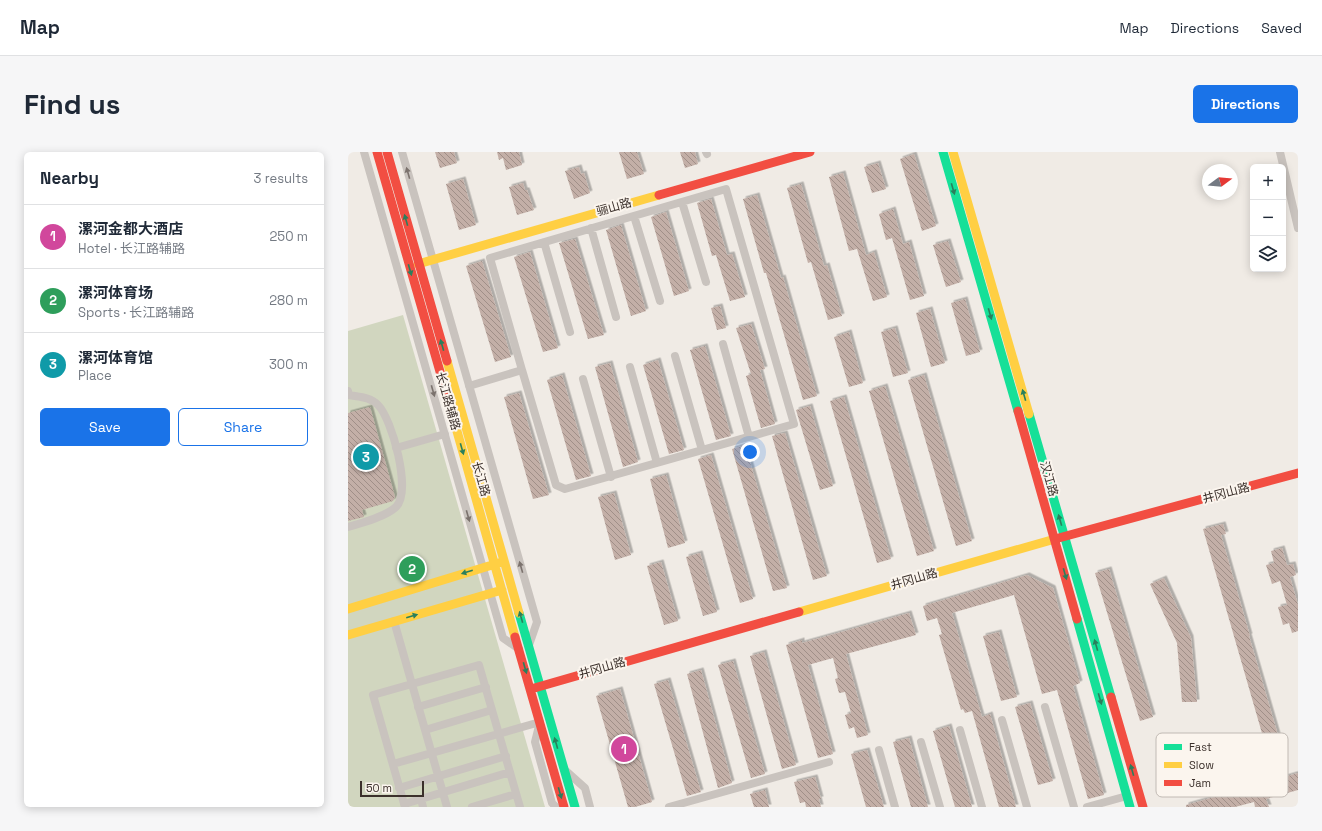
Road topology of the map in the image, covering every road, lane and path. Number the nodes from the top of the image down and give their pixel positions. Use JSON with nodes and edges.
{"nodes":[{"id":1,"x":364,"y":152,"type":"edge"},
{"id":2,"x":377,"y":152,"type":"edge"},
{"id":3,"x":387,"y":152,"type":"edge"},
{"id":4,"x":402,"y":152,"type":"edge"},
{"id":5,"x":810,"y":152,"type":"edge"},
{"id":6,"x":943,"y":152,"type":"edge"},
{"id":7,"x":954,"y":152,"type":"edge"},
{"id":8,"x":1280,"y":152,"type":"edge"},
{"id":9,"x":682,"y":202,"type":"junction"},
{"id":10,"x":634,"y":216,"type":"junction"},
{"id":11,"x":591,"y":228,"type":"junction"},
{"id":12,"x":1298,"y":228,"type":"edge"},
{"id":13,"x":544,"y":242,"type":"junction"},
{"id":14,"x":432,"y":258,"type":"junction"},
{"id":15,"x":418,"y":264,"type":"junction"},
{"id":16,"x":706,"y":282,"type":"dead end"},
{"id":17,"x":660,"y":301,"type":"dead end"},
{"id":18,"x":616,"y":317,"type":"dead end"},
{"id":19,"x":570,"y":332,"type":"dead end"},
{"id":20,"x":723,"y":344,"type":"dead end"},
{"id":21,"x":675,"y":356,"type":"dead end"},
{"id":22,"x":630,"y":367,"type":"dead end"},
{"id":23,"x":522,"y":370,"type":"junction"},
{"id":24,"x":583,"y":379,"type":"dead end"},
{"id":25,"x":469,"y":386,"type":"junction"},
{"id":26,"x":348,"y":390,"type":"edge"},
{"id":27,"x":445,"y":434,"type":"junction"},
{"id":28,"x":749,"y":437,"type":"junction"},
{"id":29,"x":396,"y":448,"type":"junction"},
{"id":30,"x":702,"y":450,"type":"junction"},
{"id":31,"x":657,"y":463,"type":"junction"},
{"id":32,"x":1298,"y":473,"type":"edge"},
{"id":33,"x":611,"y":477,"type":"junction"},
{"id":34,"x":348,"y":527,"type":"edge"},
{"id":35,"x":1065,"y":536,"type":"junction"},
{"id":36,"x":1055,"y":538,"type":"junction"},
{"id":37,"x":505,"y":561,"type":"junction"},
{"id":38,"x":495,"y":564,"type":"junction"},
{"id":39,"x":483,"y":567,"type":"junction"},
{"id":40,"x":502,"y":590,"type":"junction"},
{"id":41,"x":490,"y":593,"type":"junction"},
{"id":42,"x":348,"y":607,"type":"edge"},
{"id":43,"x":394,"y":621,"type":"junction"},
{"id":44,"x":348,"y":635,"type":"edge"},
{"id":45,"x":529,"y":645,"type":"junction"},
{"id":46,"x":519,"y":649,"type":"junction"},
{"id":47,"x":412,"y":684,"type":"junction"},
{"id":48,"x":540,"y":686,"type":"junction"},
{"id":49,"x":486,"y":688,"type":"junction"},
{"id":50,"x":531,"y":689,"type":"junction"},
{"id":51,"x":418,"y":707,"type":"junction"},
{"id":52,"x":1045,"y":707,"type":"dead end"},
{"id":53,"x":492,"y":710,"type":"junction"},
{"id":54,"x":1002,"y":720,"type":"dead end"},
{"id":55,"x":540,"y":722,"type":"junction"},
{"id":56,"x":425,"y":730,"type":"junction"},
{"id":57,"x":960,"y":730,"type":"dead end"},
{"id":58,"x":499,"y":733,"type":"junction"},
{"id":59,"x":921,"y":742,"type":"dead end"},
{"id":60,"x":879,"y":750,"type":"dead end"},
{"id":61,"x":431,"y":753,"type":"junction"},
{"id":62,"x":506,"y":756,"type":"junction"},
{"id":63,"x":829,"y":762,"type":"dead end"},
{"id":64,"x":393,"y":764,"type":"junction"},
{"id":65,"x":564,"y":769,"type":"junction"},
{"id":66,"x":510,"y":772,"type":"junction"},
{"id":67,"x":438,"y":776,"type":"junction"},
{"id":68,"x":399,"y":788,"type":"junction"},
{"id":69,"x":442,"y":792,"type":"junction"},
{"id":70,"x":516,"y":794,"type":"junction"},
{"id":71,"x":1127,"y":796,"type":"junction"},
{"id":72,"x":421,"y":798,"type":"junction"},
{"id":73,"x":404,"y":805,"type":"edge"},
{"id":74,"x":423,"y":807,"type":"edge"},
{"id":75,"x":447,"y":807,"type":"edge"},
{"id":76,"x":472,"y":807,"type":"edge"},
{"id":77,"x":520,"y":807,"type":"edge"},
{"id":78,"x":556,"y":807,"type":"edge"},
{"id":79,"x":564,"y":807,"type":"edge"},
{"id":80,"x":575,"y":807,"type":"edge"},
{"id":81,"x":590,"y":807,"type":"edge"},
{"id":82,"x":669,"y":807,"type":"edge"},
{"id":83,"x":895,"y":807,"type":"edge"},
{"id":84,"x":940,"y":807,"type":"edge"},
{"id":85,"x":982,"y":807,"type":"edge"},
{"id":86,"x":1027,"y":807,"type":"edge"},
{"id":87,"x":1074,"y":807,"type":"edge"},
{"id":88,"x":1087,"y":807,"type":"edge"},
{"id":89,"x":1130,"y":807,"type":"edge"},
{"id":90,"x":1143,"y":807,"type":"edge"}],
"edges":[{"from":1,"to":27,"type":"street","name":"长江路辅路","one_way":true},
{"from":2,"to":38,"type":"street","name":"长江路","one_way":true},
{"from":15,"to":3,"type":"street","name":"长江路","one_way":true},
{"from":14,"to":4,"type":"street","name":"长江路辅路","one_way":true},
{"from":5,"to":14,"type":"street","name":"骊山路"},
{"from":6,"to":36,"type":"street","name":"汉江路","one_way":true},
{"from":35,"to":7,"type":"street","name":"汉江路","one_way":true},
{"from":8,"to":12,"type":"street"},
{"from":9,"to":10,"type":"street"},
{"from":9,"to":16,"type":"street"},
{"from":9,"to":28,"type":"street"},
{"from":10,"to":11,"type":"street"},
{"from":10,"to":17,"type":"street"},
{"from":11,"to":13,"type":"street"},
{"from":11,"to":18,"type":"street"},
{"from":13,"to":19,"type":"street"},
{"from":13,"to":23,"type":"street"},
{"from":14,"to":15,"type":"street","name":"骊山路"},
{"from":14,"to":25,"type":"street","name":"长江路辅路"},
{"from":37,"to":15,"type":"street","name":"长江路","one_way":true},
{"from":20,"to":28,"type":"street"},
{"from":21,"to":30,"type":"street"},
{"from":22,"to":31,"type":"street"},
{"from":23,"to":25,"type":"street"},
{"from":23,"to":33,"type":"street"},
{"from":24,"to":33,"type":"street"},
{"from":45,"to":25,"type":"street","name":"长江路辅路","one_way":true},
{"from":26,"to":29,"type":"street"},
{"from":27,"to":29,"type":"street"},
{"from":27,"to":39,"type":"street","name":"长江路辅路","one_way":true},
{"from":28,"to":30,"type":"street"},
{"from":29,"to":34,"type":"street"},
{"from":30,"to":31,"type":"street"},
{"from":31,"to":33,"type":"street"},
{"from":32,"to":35,"type":"street","name":"井冈山路"},
{"from":35,"to":36,"type":"street","name":"井冈山路"},
{"from":90,"to":35,"type":"street","name":"汉江路","one_way":true},
{"from":36,"to":48,"type":"street","name":"井冈山路"},
{"from":36,"to":71,"type":"street","name":"汉江路","one_way":true},
{"from":37,"to":38,"type":"street"},
{"from":45,"to":37,"type":"street","name":"长江路","one_way":true},
{"from":38,"to":39,"type":"street"},
{"from":38,"to":40,"type":"street","name":"长江路"},
{"from":39,"to":41,"type":"street","name":"长江路辅路"},
{"from":39,"to":42,"type":"street","one_way":true},
{"from":40,"to":41,"type":"street"},
{"from":40,"to":46,"type":"street","name":"长江路"},
{"from":43,"to":41,"type":"street","one_way":true},
{"from":41,"to":46,"type":"street","name":"长江路辅路"},
{"from":43,"to":44,"type":"street"},
{"from":43,"to":47,"type":"street"},
{"from":45,"to":48,"type":"street","name":"长江路"},
{"from":46,"to":50,"type":"street","name":"长江路","one_way":true},
{"from":47,"to":49,"type":"street"},
{"from":47,"to":51,"type":"street"},
{"from":47,"to":64,"type":"street"},
{"from":48,"to":50,"type":"street","name":"井冈山路"},
{"from":65,"to":48,"type":"street","name":"长江路","one_way":true},
{"from":49,"to":51,"type":"street"},
{"from":49,"to":53,"type":"street"},
{"from":50,"to":55,"type":"street","name":"长江路"},
{"from":51,"to":56,"type":"street"},
{"from":52,"to":87,"type":"street"},
{"from":53,"to":56,"type":"street"},
{"from":53,"to":58,"type":"street"},
{"from":54,"to":86,"type":"street"},
{"from":55,"to":58,"type":"street"},
{"from":55,"to":78,"type":"street"},
{"from":55,"to":79,"type":"street","name":"长江路","one_way":true},
{"from":56,"to":61,"type":"street"},
{"from":57,"to":85,"type":"street"},
{"from":58,"to":61,"type":"street"},
{"from":58,"to":62,"type":"street"},
{"from":59,"to":84,"type":"street"},
{"from":60,"to":83,"type":"street"},
{"from":61,"to":64,"type":"street"},
{"from":61,"to":67,"type":"street"},
{"from":62,"to":66,"type":"street"},
{"from":62,"to":67,"type":"street"},
{"from":63,"to":82,"type":"street"},
{"from":64,"to":68,"type":"street"},
{"from":65,"to":80,"type":"street","name":"长江路"},
{"from":65,"to":81,"type":"street"},
{"from":66,"to":69,"type":"street"},
{"from":66,"to":70,"type":"street"},
{"from":67,"to":68,"type":"street"},
{"from":67,"to":69,"type":"street"},
{"from":68,"to":73,"type":"street"},
{"from":69,"to":72,"type":"street"},
{"from":69,"to":75,"type":"street"},
{"from":70,"to":76,"type":"street"},
{"from":70,"to":77,"type":"street"},
{"from":71,"to":88,"type":"street"},
{"from":71,"to":89,"type":"street","name":"汉江路"},
{"from":72,"to":73,"type":"street"},
{"from":72,"to":74,"type":"street"}]}
